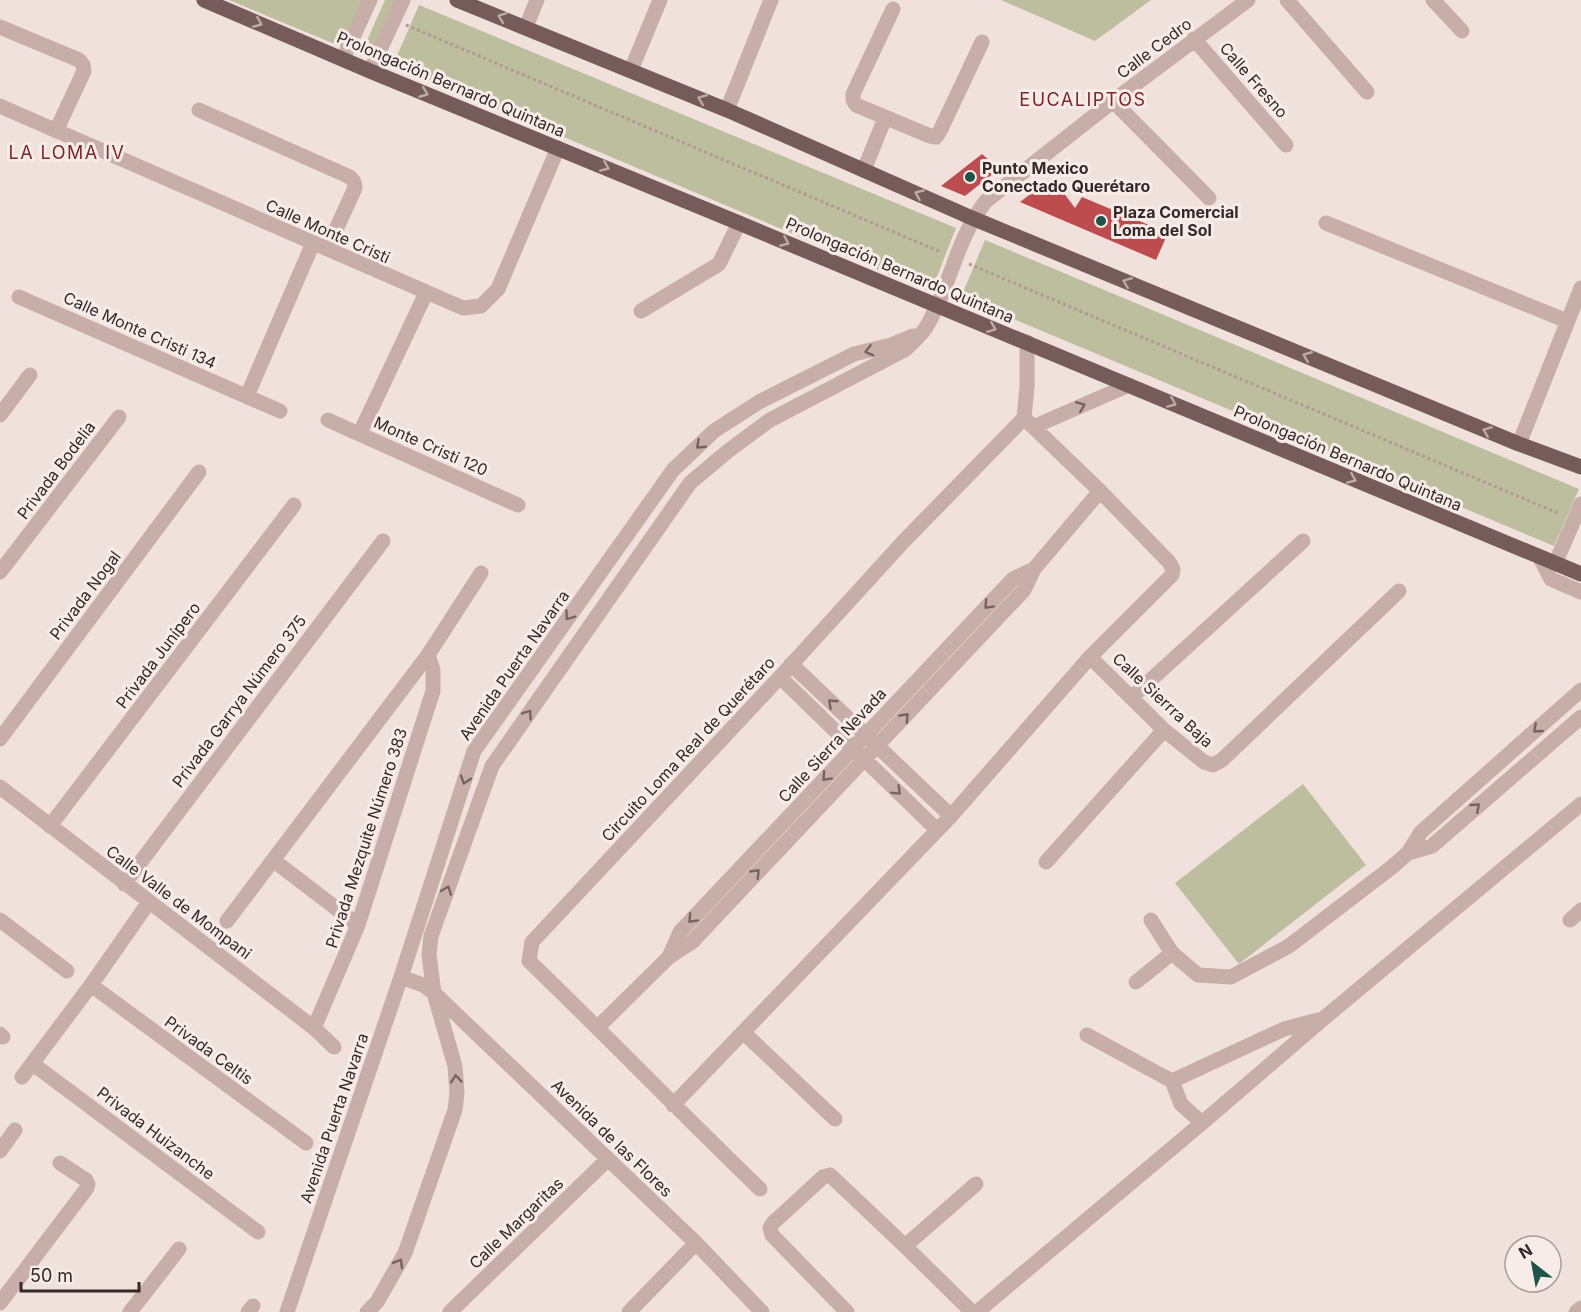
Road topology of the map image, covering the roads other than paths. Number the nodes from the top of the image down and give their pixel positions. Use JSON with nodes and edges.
{"nodes":[{"id":1,"x":204,"y":0,"type":"edge"},
{"id":2,"x":369,"y":0,"type":"edge"},
{"id":3,"x":403,"y":0,"type":"edge"},
{"id":4,"x":457,"y":0,"type":"edge"},
{"id":5,"x":537,"y":0,"type":"edge"},
{"id":6,"x":660,"y":0,"type":"edge"},
{"id":7,"x":771,"y":0,"type":"edge"},
{"id":8,"x":1248,"y":0,"type":"edge"},
{"id":9,"x":1287,"y":0,"type":"edge"},
{"id":10,"x":1433,"y":0,"type":"edge"},
{"id":11,"x":892,"y":9,"type":"dead end"},
{"id":12,"x":0,"y":27,"type":"edge"},
{"id":13,"x":526,"y":27,"type":"junction"},
{"id":14,"x":1462,"y":31,"type":"dead end"},
{"id":15,"x":1194,"y":39,"type":"junction"},
{"id":16,"x":982,"y":42,"type":"dead end"},
{"id":17,"x":343,"y":58,"type":"junction"},
{"id":18,"x":631,"y":70,"type":"junction"},
{"id":19,"x":370,"y":71,"type":"junction"},
{"id":20,"x":1367,"y":92,"type":"dead end"},
{"id":21,"x":1113,"y":101,"type":"junction"},
{"id":22,"x":0,"y":106,"type":"edge"},
{"id":23,"x":199,"y":110,"type":"dead end"},
{"id":24,"x":727,"y":110,"type":"junction"},
{"id":25,"x":885,"y":117,"type":"junction"},
{"id":26,"x":56,"y":131,"type":"junction"},
{"id":27,"x":1287,"y":145,"type":"dead end"},
{"id":28,"x":558,"y":148,"type":"junction"},
{"id":29,"x":864,"y":170,"type":"junction"},
{"id":30,"x":1209,"y":198,"type":"dead end"},
{"id":31,"x":972,"y":218,"type":"junction"},
{"id":32,"x":740,"y":223,"type":"junction"},
{"id":33,"x":1326,"y":223,"type":"dead end"},
{"id":34,"x":320,"y":246,"type":"junction"},
{"id":35,"x":1581,"y":288,"type":"edge"},
{"id":36,"x":426,"y":293,"type":"junction"},
{"id":37,"x":19,"y":297,"type":"dead end"},
{"id":38,"x":938,"y":306,"type":"junction"},
{"id":39,"x":641,"y":311,"type":"dead end"},
{"id":40,"x":1567,"y":321,"type":"junction"},
{"id":41,"x":924,"y":331,"type":"junction"},
{"id":42,"x":1027,"y":342,"type":"junction"},
{"id":43,"x":30,"y":375,"type":"dead end"},
{"id":44,"x":1129,"y":385,"type":"junction"},
{"id":45,"x":247,"y":396,"type":"junction"},
{"id":46,"x":280,"y":411,"type":"dead end"},
{"id":47,"x":0,"y":415,"type":"edge"},
{"id":48,"x":119,"y":417,"type":"dead end"},
{"id":49,"x":328,"y":420,"type":"dead end"},
{"id":50,"x":1028,"y":422,"type":"junction"},
{"id":51,"x":360,"y":433,"type":"junction"},
{"id":52,"x":1519,"y":444,"type":"junction"},
{"id":53,"x":1581,"y":467,"type":"edge"},
{"id":54,"x":199,"y":472,"type":"dead end"},
{"id":55,"x":1100,"y":491,"type":"junction"},
{"id":56,"x":1581,"y":504,"type":"edge"},
{"id":57,"x":294,"y":505,"type":"dead end"},
{"id":58,"x":518,"y":505,"type":"dead end"},
{"id":59,"x":383,"y":540,"type":"dead end"},
{"id":60,"x":1303,"y":542,"type":"dead end"},
{"id":61,"x":1540,"y":558,"type":"junction"},
{"id":62,"x":1555,"y":564,"type":"junction"},
{"id":63,"x":1034,"y":569,"type":"junction"},
{"id":64,"x":0,"y":572,"type":"edge"},
{"id":65,"x":481,"y":573,"type":"dead end"},
{"id":66,"x":1581,"y":574,"type":"edge"},
{"id":67,"x":593,"y":583,"type":"junction"},
{"id":68,"x":1400,"y":591,"type":"dead end"},
{"id":69,"x":1581,"y":592,"type":"edge"},
{"id":70,"x":611,"y":595,"type":"junction"},
{"id":71,"x":428,"y":655,"type":"junction"},
{"id":72,"x":1090,"y":657,"type":"junction"},
{"id":73,"x":791,"y":664,"type":"junction"},
{"id":74,"x":780,"y":677,"type":"junction"},
{"id":75,"x":1581,"y":690,"type":"edge"},
{"id":76,"x":1132,"y":697,"type":"junction"},
{"id":77,"x":1581,"y":717,"type":"edge"},
{"id":78,"x":1164,"y":730,"type":"junction"},
{"id":79,"x":866,"y":735,"type":"junction"},
{"id":80,"x":0,"y":739,"type":"edge"},
{"id":81,"x":877,"y":746,"type":"junction"},
{"id":82,"x":853,"y":749,"type":"junction"},
{"id":83,"x":864,"y":760,"type":"junction"},
{"id":84,"x":0,"y":787,"type":"edge"},
{"id":85,"x":1581,"y":804,"type":"edge"},
{"id":86,"x":951,"y":816,"type":"junction"},
{"id":87,"x":50,"y":826,"type":"junction"},
{"id":88,"x":937,"y":830,"type":"junction"},
{"id":89,"x":1421,"y":832,"type":"junction"},
{"id":90,"x":1432,"y":846,"type":"junction"},
{"id":91,"x":1408,"y":853,"type":"junction"},
{"id":92,"x":273,"y":860,"type":"junction"},
{"id":93,"x":1046,"y":862,"type":"dead end"},
{"id":94,"x":124,"y":884,"type":"junction"},
{"id":95,"x":149,"y":902,"type":"junction"},
{"id":96,"x":0,"y":920,"type":"edge"},
{"id":97,"x":1151,"y":920,"type":"dead end"},
{"id":98,"x":227,"y":921,"type":"dead end"},
{"id":99,"x":358,"y":926,"type":"junction"},
{"id":100,"x":1172,"y":953,"type":"junction"},
{"id":101,"x":669,"y":957,"type":"junction"},
{"id":102,"x":67,"y":971,"type":"dead end"},
{"id":103,"x":401,"y":977,"type":"junction"},
{"id":104,"x":1136,"y":982,"type":"dead end"},
{"id":105,"x":91,"y":985,"type":"junction"},
{"id":106,"x":434,"y":993,"type":"junction"},
{"id":107,"x":1323,"y":1019,"type":"junction"},
{"id":108,"x":598,"y":1027,"type":"junction"},
{"id":109,"x":314,"y":1028,"type":"junction"},
{"id":110,"x":743,"y":1032,"type":"junction"},
{"id":111,"x":1087,"y":1035,"type":"dead end"},
{"id":112,"x":334,"y":1047,"type":"dead end"},
{"id":113,"x":33,"y":1064,"type":"junction"},
{"id":114,"x":22,"y":1077,"type":"dead end"},
{"id":115,"x":1172,"y":1081,"type":"junction"},
{"id":116,"x":673,"y":1105,"type":"junction"},
{"id":117,"x":835,"y":1119,"type":"dead end"},
{"id":118,"x":1202,"y":1123,"type":"junction"},
{"id":119,"x":15,"y":1130,"type":"dead end"},
{"id":120,"x":306,"y":1143,"type":"dead end"},
{"id":121,"x":0,"y":1150,"type":"edge"},
{"id":122,"x":608,"y":1159,"type":"junction"},
{"id":123,"x":60,"y":1163,"type":"dead end"},
{"id":124,"x":976,"y":1184,"type":"dead end"},
{"id":125,"x":760,"y":1189,"type":"dead end"},
{"id":126,"x":258,"y":1232,"type":"dead end"},
{"id":127,"x":696,"y":1243,"type":"junction"},
{"id":128,"x":905,"y":1246,"type":"junction"},
{"id":129,"x":179,"y":1249,"type":"dead end"},
{"id":130,"x":0,"y":1303,"type":"edge"},
{"id":131,"x":1581,"y":1308,"type":"edge"},
{"id":132,"x":377,"y":1309,"type":"edge"},
{"id":133,"x":130,"y":1312,"type":"edge"},
{"id":134,"x":287,"y":1312,"type":"edge"},
{"id":135,"x":450,"y":1312,"type":"edge"},
{"id":136,"x":629,"y":1312,"type":"edge"},
{"id":137,"x":762,"y":1312,"type":"edge"},
{"id":138,"x":847,"y":1312,"type":"edge"},
{"id":139,"x":972,"y":1312,"type":"edge"},
{"id":140,"x":977,"y":1312,"type":"edge"},
{"id":141,"x":1576,"y":1312,"type":"edge"}],
"edges":[{"from":1,"to":17,"type":"main road","name":"Prolongación Bernardo Quintana","one_way":true},
{"from":2,"to":17,"type":"street"},
{"from":3,"to":19,"type":"street"},
{"from":13,"to":4,"type":"main road","one_way":true},
{"from":5,"to":13,"type":"street"},
{"from":6,"to":18,"type":"street"},
{"from":7,"to":24,"type":"street"},
{"from":8,"to":15,"type":"street","name":"Calle Cedro"},
{"from":9,"to":20,"type":"street"},
{"from":10,"to":14,"type":"street"},
{"from":11,"to":25,"type":"street"},
{"from":12,"to":26,"type":"street"},
{"from":13,"to":18,"type":"main road"},
{"from":15,"to":21,"type":"street","name":"Calle Cedro"},
{"from":15,"to":27,"type":"street","name":"Calle Fresno"},
{"from":16,"to":25,"type":"street"},
{"from":17,"to":19,"type":"main road","name":"Prolongación Bernardo Quintana"},
{"from":24,"to":18,"type":"main road","one_way":true},
{"from":19,"to":28,"type":"main road","name":"Prolongación Bernardo Quintana","one_way":true},
{"from":21,"to":30,"type":"street"},
{"from":21,"to":31,"type":"street","name":"Calle Cedro"},
{"from":22,"to":26,"type":"street","name":"Calle Monte Cristi"},
{"from":23,"to":34,"type":"street"},
{"from":24,"to":29,"type":"main road"},
{"from":25,"to":29,"type":"street"},
{"from":26,"to":34,"type":"street","name":"Calle Monte Cristi"},
{"from":28,"to":32,"type":"main road","name":"Prolongación Bernardo Quintana","one_way":true},
{"from":28,"to":36,"type":"street","name":"Calle Monte Cristi"},
{"from":31,"to":29,"type":"main road","one_way":true},
{"from":31,"to":38,"type":"street"},
{"from":52,"to":31,"type":"main road","one_way":true},
{"from":32,"to":38,"type":"main road","name":"Prolongación Bernardo Quintana","one_way":true},
{"from":32,"to":39,"type":"street"},
{"from":33,"to":40,"type":"street"},
{"from":34,"to":36,"type":"street","name":"Calle Monte Cristi"},
{"from":34,"to":45,"type":"street"},
{"from":35,"to":40,"type":"street"},
{"from":36,"to":51,"type":"street"},
{"from":37,"to":45,"type":"street","name":"Calle Monte Cristi 134"},
{"from":38,"to":41,"type":"street"},
{"from":38,"to":42,"type":"main road","name":"Prolongación Bernardo Quintana","one_way":true},
{"from":40,"to":52,"type":"street"},
{"from":41,"to":67,"type":"street","name":"Avenida Puerta Navarra","one_way":true},
{"from":41,"to":70,"type":"street"},
{"from":42,"to":44,"type":"main road","name":"Prolongación Bernardo Quintana"},
{"from":42,"to":50,"type":"street"},
{"from":43,"to":47,"type":"street"},
{"from":50,"to":44,"type":"street","name":"Circuito Loma Real de Querétaro","one_way":true},
{"from":44,"to":61,"type":"main road","name":"Prolongación Bernardo Quintana","one_way":true},
{"from":45,"to":46,"type":"street","name":"Calle Monte Cristi 134"},
{"from":48,"to":64,"type":"street","name":"Privada Bodelia"},
{"from":49,"to":51,"type":"street","name":"Monte Cristi 120"},
{"from":50,"to":55,"type":"street"},
{"from":50,"to":73,"type":"street","name":"Circuito Loma Real de Querétaro"},
{"from":51,"to":58,"type":"street","name":"Monte Cristi 120"},
{"from":52,"to":53,"type":"main road"},
{"from":54,"to":80,"type":"street","name":"Privada Nogal"},
{"from":55,"to":63,"type":"street","name":"Calle Sierra Nevada"},
{"from":55,"to":72,"type":"street"},
{"from":56,"to":62,"type":"street"},
{"from":57,"to":87,"type":"street","name":"Privada Junípero"},
{"from":59,"to":94,"type":"street","name":"Privada Garrya Número 375"},
{"from":60,"to":76,"type":"street"},
{"from":61,"to":62,"type":"main road","name":"Prolongación Bernardo Quintana"},
{"from":61,"to":69,"type":"street"},
{"from":62,"to":66,"type":"main road","name":"Prolongación Bernardo Quintana"},
{"from":63,"to":79,"type":"street","name":"Calle Sierra Nevada","one_way":true},
{"from":81,"to":63,"type":"street","name":"Calle Sierra Nevada","one_way":true},
{"from":65,"to":71,"type":"street","name":"Privada Mezquite Número 383"},
{"from":67,"to":70,"type":"street"},
{"from":67,"to":103,"type":"street","name":"Avenida Puerta Navarra","one_way":true},
{"from":68,"to":78,"type":"street","name":"Calle Sierrra Baja"},
{"from":106,"to":70,"type":"street","one_way":true},
{"from":71,"to":92,"type":"street","name":"Privada Mezquite Número 383"},
{"from":71,"to":99,"type":"street","name":"Privada Mezquite Número 383"},
{"from":72,"to":76,"type":"street","name":"Calle Sierrra Baja"},
{"from":72,"to":86,"type":"street"},
{"from":73,"to":74,"type":"street","name":"Circuito Loma Real de Querétaro"},
{"from":79,"to":73,"type":"street","one_way":true},
{"from":74,"to":82,"type":"street"},
{"from":74,"to":108,"type":"street","name":"Circuito Loma Real de Querétaro"},
{"from":75,"to":89,"type":"street","one_way":true},
{"from":76,"to":78,"type":"street","name":"Calle Sierrra Baja"},
{"from":90,"to":77,"type":"street","one_way":true},
{"from":78,"to":93,"type":"street"},
{"from":79,"to":81,"type":"street"},
{"from":79,"to":82,"type":"street","name":"Calle Sierra Nevada"},
{"from":81,"to":83,"type":"street","name":"Calle Sierra Nevada"},
{"from":81,"to":86,"type":"street"},
{"from":82,"to":83,"type":"street"},
{"from":82,"to":101,"type":"street","name":"Calle Sierra Nevada","one_way":true},
{"from":83,"to":88,"type":"street","one_way":true},
{"from":101,"to":83,"type":"street","name":"Calle Sierra Nevada","one_way":true},
{"from":84,"to":87,"type":"street","name":"Calle Valle de Mompani"},
{"from":85,"to":107,"type":"street"},
{"from":86,"to":88,"type":"street"},
{"from":87,"to":94,"type":"street","name":"Calle Valle de Mompani"},
{"from":88,"to":110,"type":"street"},
{"from":89,"to":90,"type":"street"},
{"from":89,"to":91,"type":"street"},
{"from":90,"to":91,"type":"street"},
{"from":91,"to":100,"type":"street"},
{"from":92,"to":98,"type":"street","name":"Privada Mezquite Número 383"},
{"from":92,"to":99,"type":"street"},
{"from":94,"to":95,"type":"street","name":"Calle Valle de Mompani"},
{"from":95,"to":105,"type":"street"},
{"from":95,"to":109,"type":"street","name":"Calle Valle de Mompani"},
{"from":96,"to":102,"type":"street"},
{"from":97,"to":100,"type":"street"},
{"from":99,"to":109,"type":"street","name":"Privada Mezquite Número 383"},
{"from":100,"to":104,"type":"street"},
{"from":101,"to":108,"type":"street","name":"Calle Sierra Nevada"},
{"from":103,"to":106,"type":"street","name":"Avenida de las Flores"},
{"from":103,"to":134,"type":"street","name":"Avenida Puerta Navarra"},
{"from":105,"to":113,"type":"street"},
{"from":105,"to":120,"type":"street","name":"Privada Celtis"},
{"from":106,"to":122,"type":"street","name":"Avenida de las Flores"},
{"from":132,"to":106,"type":"street","one_way":true},
{"from":107,"to":115,"type":"street"},
{"from":107,"to":118,"type":"street"},
{"from":108,"to":116,"type":"street","name":"Circuito Loma Real de Querétaro"},
{"from":109,"to":112,"type":"street","name":"Calle Valle de Mompani"},
{"from":110,"to":116,"type":"street"},
{"from":110,"to":117,"type":"street"},
{"from":111,"to":115,"type":"street"},
{"from":113,"to":114,"type":"street"},
{"from":113,"to":126,"type":"street","name":"Privada Huizanche"},
{"from":115,"to":118,"type":"street"},
{"from":116,"to":125,"type":"street","name":"Circuito Loma Real de Querétaro"},
{"from":118,"to":140,"type":"street"},
{"from":119,"to":121,"type":"street"},
{"from":122,"to":127,"type":"street","name":"Avenida de las Flores"},
{"from":122,"to":135,"type":"street","name":"Calle Margaritas"},
{"from":123,"to":130,"type":"street"},
{"from":124,"to":128,"type":"street"},
{"from":127,"to":136,"type":"street"},
{"from":127,"to":137,"type":"street","name":"Avenida de las Flores"},
{"from":128,"to":138,"type":"street"},
{"from":128,"to":139,"type":"street"},
{"from":129,"to":133,"type":"street"},
{"from":131,"to":141,"type":"street"}]}
